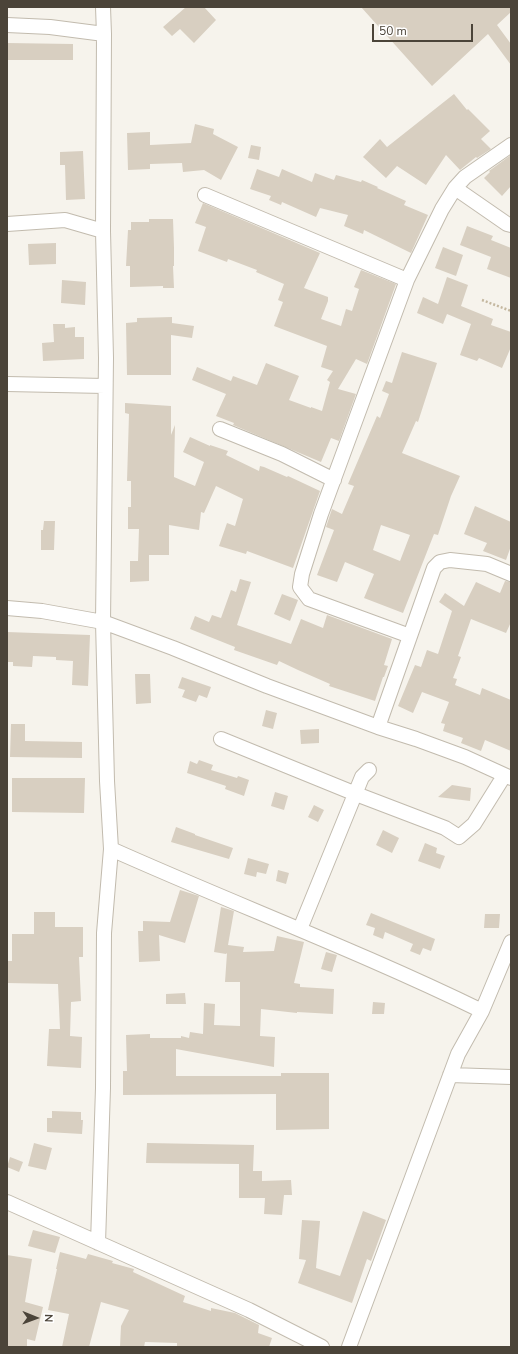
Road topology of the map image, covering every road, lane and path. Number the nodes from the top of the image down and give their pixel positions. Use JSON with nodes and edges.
{"nodes":[{"id":1,"x":103,"y":7,"type":"edge"},
{"id":2,"x":7,"y":25,"type":"edge"},
{"id":3,"x":104,"y":34,"type":"junction"},
{"id":4,"x":511,"y":145,"type":"edge"},
{"id":5,"x":455,"y":188,"type":"junction"},
{"id":6,"x":205,"y":195,"type":"dead end"},
{"id":7,"x":7,"y":224,"type":"edge"},
{"id":8,"x":511,"y":225,"type":"edge"},
{"id":9,"x":103,"y":231,"type":"junction"},
{"id":10,"x":407,"y":280,"type":"junction"},
{"id":11,"x":482,"y":300,"type":"dead end"},
{"id":12,"x":511,"y":311,"type":"edge"},
{"id":13,"x":7,"y":384,"type":"edge"},
{"id":14,"x":105,"y":386,"type":"junction"},
{"id":15,"x":220,"y":429,"type":"dead end"},
{"id":16,"x":334,"y":480,"type":"junction"},
{"id":17,"x":511,"y":574,"type":"edge"},
{"id":18,"x":7,"y":608,"type":"edge"},
{"id":19,"x":103,"y":622,"type":"junction"},
{"id":20,"x":410,"y":636,"type":"junction"},
{"id":21,"x":378,"y":727,"type":"junction"},
{"id":22,"x":221,"y":739,"type":"dead end"},
{"id":23,"x":369,"y":770,"type":"dead end"},
{"id":24,"x":508,"y":777,"type":"edge"},
{"id":25,"x":356,"y":794,"type":"junction"},
{"id":26,"x":111,"y":849,"type":"junction"},
{"id":27,"x":300,"y":929,"type":"junction"},
{"id":28,"x":511,"y":942,"type":"edge"},
{"id":29,"x":482,"y":1011,"type":"junction"},
{"id":30,"x":450,"y":1075,"type":"junction"},
{"id":31,"x":511,"y":1077,"type":"edge"},
{"id":32,"x":7,"y":1202,"type":"edge"},
{"id":33,"x":98,"y":1243,"type":"junction"},
{"id":34,"x":322,"y":1347,"type":"edge"},
{"id":35,"x":349,"y":1347,"type":"edge"}],
"edges":[{"from":1,"to":3,"type":"street"},
{"from":2,"to":3,"type":"street"},
{"from":3,"to":9,"type":"street"},
{"from":4,"to":5,"type":"street"},
{"from":5,"to":8,"type":"street"},
{"from":5,"to":10,"type":"street"},
{"from":6,"to":10,"type":"street"},
{"from":7,"to":9,"type":"street"},
{"from":9,"to":14,"type":"street"},
{"from":10,"to":16,"type":"street"},
{"from":11,"to":12,"type":"path"},
{"from":13,"to":14,"type":"street"},
{"from":14,"to":19,"type":"street"},
{"from":15,"to":16,"type":"street"},
{"from":16,"to":20,"type":"street"},
{"from":17,"to":20,"type":"street"},
{"from":18,"to":19,"type":"street"},
{"from":19,"to":21,"type":"street"},
{"from":19,"to":26,"type":"street"},
{"from":20,"to":21,"type":"street"},
{"from":21,"to":24,"type":"street"},
{"from":22,"to":25,"type":"street"},
{"from":23,"to":25,"type":"street"},
{"from":24,"to":25,"type":"street"},
{"from":25,"to":27,"type":"street"},
{"from":26,"to":27,"type":"street"},
{"from":26,"to":33,"type":"street"},
{"from":27,"to":29,"type":"street"},
{"from":28,"to":29,"type":"street"},
{"from":29,"to":30,"type":"street"},
{"from":30,"to":31,"type":"street"},
{"from":30,"to":35,"type":"street"},
{"from":32,"to":33,"type":"street"},
{"from":33,"to":34,"type":"street"}]}
